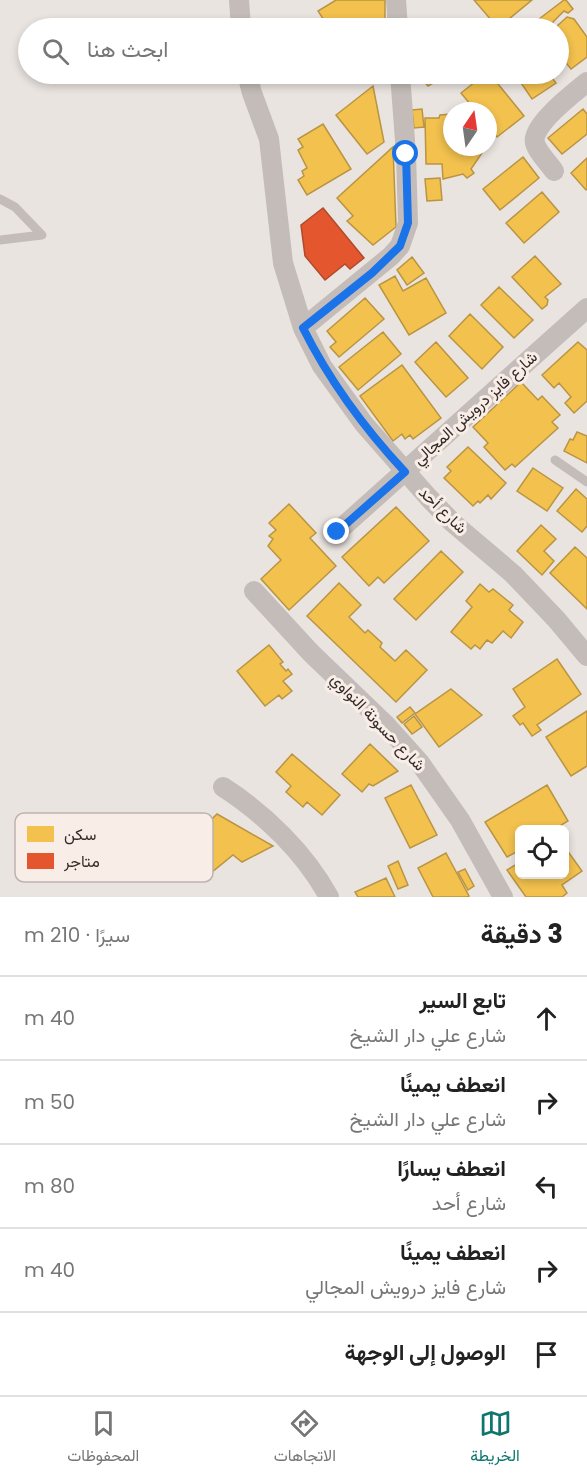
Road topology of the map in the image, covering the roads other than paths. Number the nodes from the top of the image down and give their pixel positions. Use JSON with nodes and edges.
{"nodes":[{"id":1,"x":239,"y":0,"type":"edge"},
{"id":2,"x":396,"y":0,"type":"edge"},
{"id":3,"x":240,"y":18,"type":"edge"},
{"id":4,"x":397,"y":18,"type":"edge"},
{"id":5,"x":587,"y":82,"type":"edge"},
{"id":6,"x":250,"y":84,"type":"edge"},
{"id":7,"x":401,"y":84,"type":"edge"},
{"id":8,"x":554,"y":171,"type":"dead end"},
{"id":9,"x":0,"y":199,"type":"edge"},
{"id":10,"x":0,"y":240,"type":"edge"},
{"id":11,"x":587,"y":309,"type":"edge"},
{"id":12,"x":303,"y":328,"type":"junction"},
{"id":13,"x":555,"y":460,"type":"dead end"},
{"id":14,"x":405,"y":472,"type":"junction"},
{"id":15,"x":587,"y":482,"type":"edge"},
{"id":16,"x":337,"y":532,"type":"dead end"},
{"id":17,"x":254,"y":591,"type":"dead end"},
{"id":18,"x":587,"y":656,"type":"edge"},
{"id":19,"x":223,"y":787,"type":"dead end"},
{"id":20,"x":329,"y":897,"type":"edge"},
{"id":21,"x":503,"y":897,"type":"edge"}],
"edges":[{"from":1,"to":3,"type":"street"},
{"from":2,"to":4,"type":"street"},
{"from":5,"to":8,"type":"street"},
{"from":6,"to":12,"type":"street","name":"شارع أحد"},
{"from":7,"to":12,"type":"street"},
{"from":9,"to":10,"type":"lane"},
{"from":11,"to":14,"type":"street","name":"شارع فايز درويش المجالي"},
{"from":12,"to":14,"type":"street","name":"شارع أحد"},
{"from":13,"to":15,"type":"lane"},
{"from":14,"to":16,"type":"street","name":"شارع فايز درويش المجالي"},
{"from":14,"to":18,"type":"street","name":"شارع أحد"},
{"from":17,"to":21,"type":"street","name":"شارع حسونة النواوي"},
{"from":19,"to":20,"type":"street"}]}
